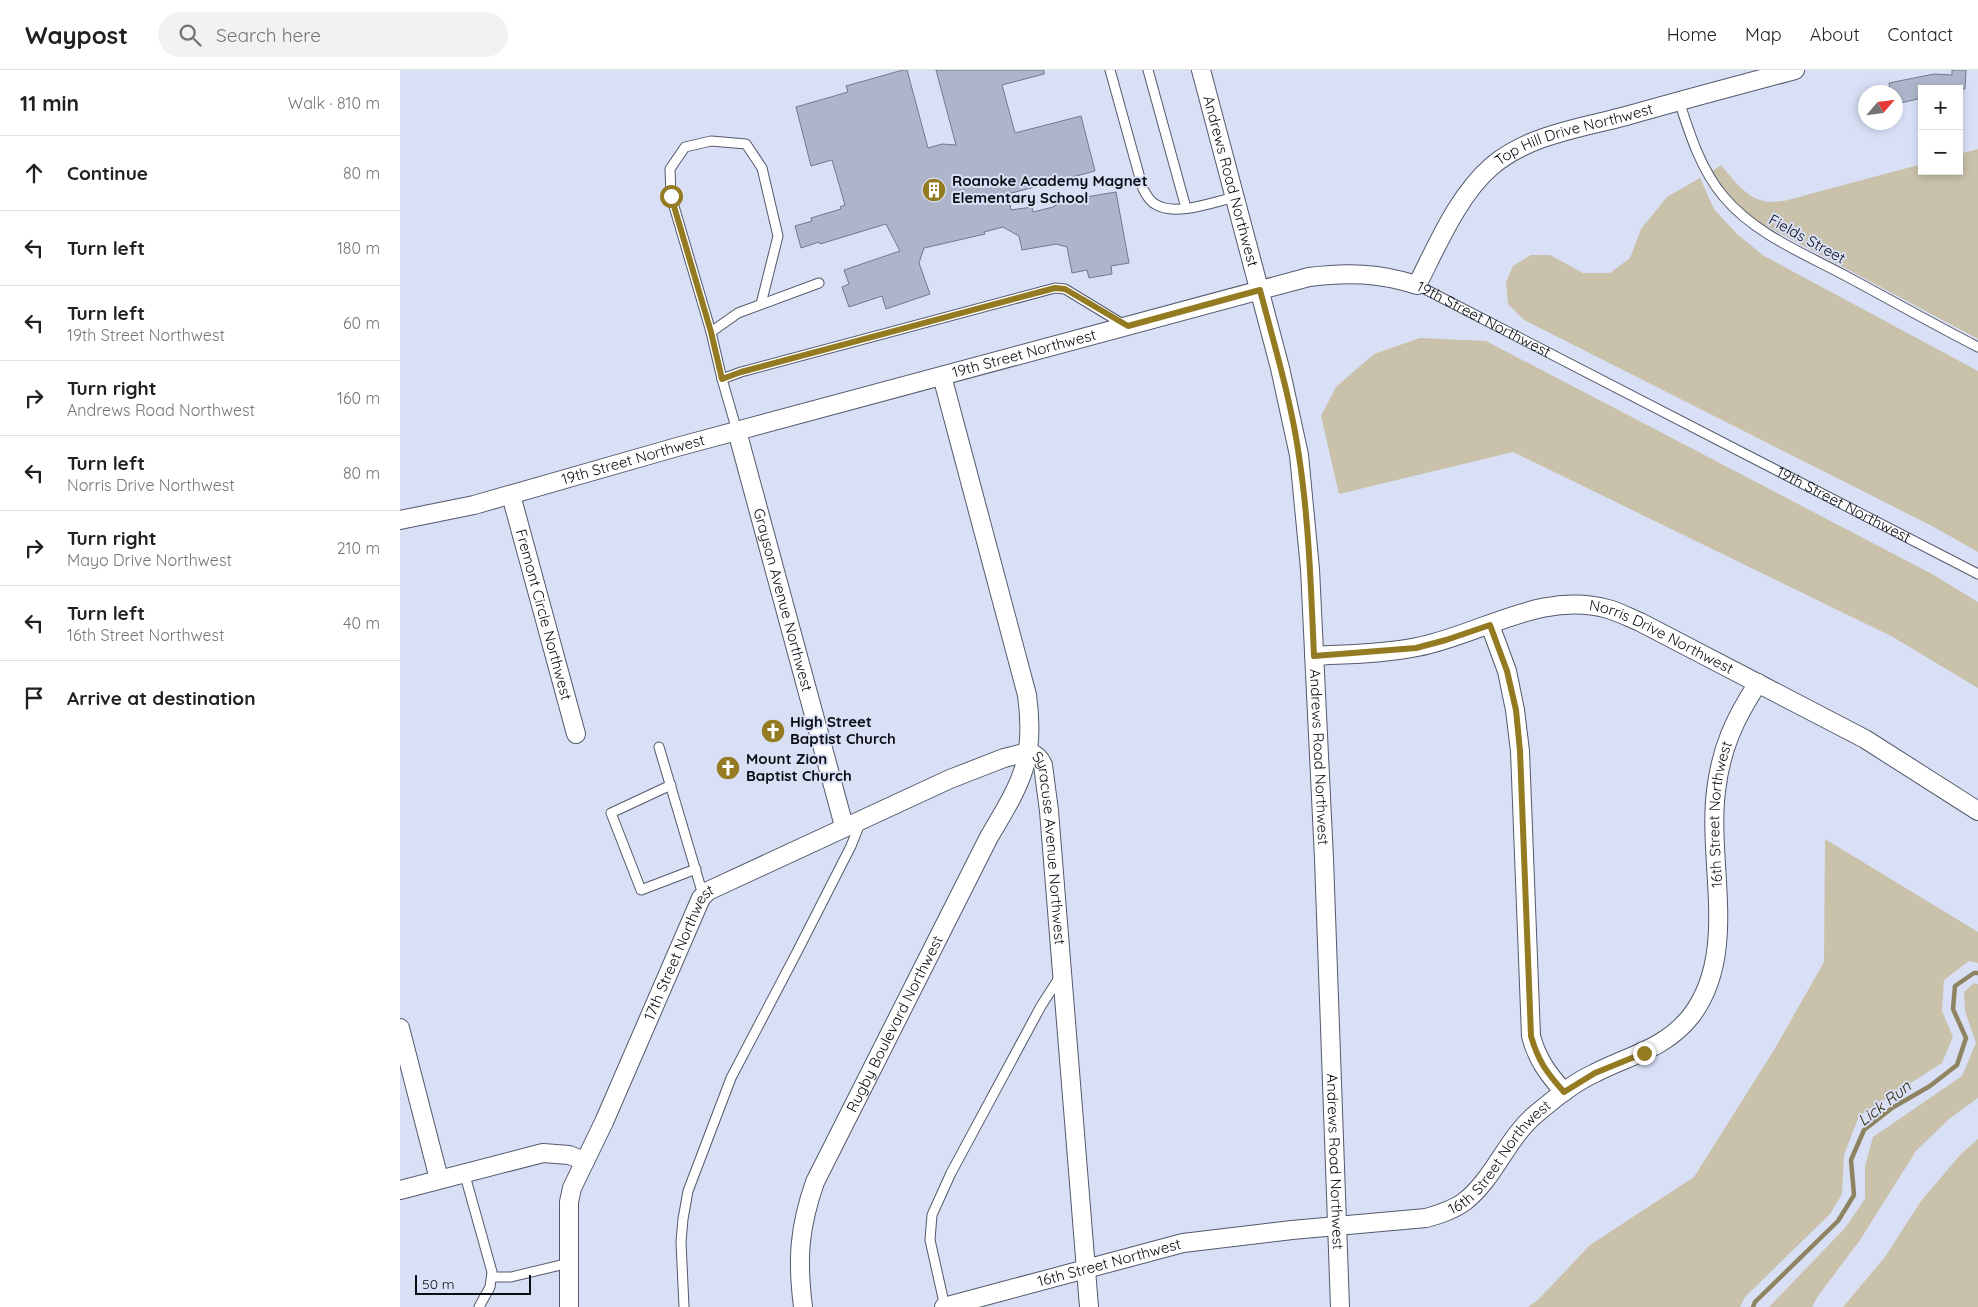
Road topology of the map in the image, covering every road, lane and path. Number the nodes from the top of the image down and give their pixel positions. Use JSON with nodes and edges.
{"nodes":[{"id":1,"x":1110,"y":70,"type":"edge"},
{"id":2,"x":1148,"y":70,"type":"edge"},
{"id":3,"x":1201,"y":70,"type":"edge"},
{"id":4,"x":1795,"y":70,"type":"edge"},
{"id":5,"x":1679,"y":101,"type":"junction"},
{"id":6,"x":1235,"y":197,"type":"junction"},
{"id":7,"x":1186,"y":208,"type":"junction"},
{"id":8,"x":819,"y":283,"type":"dead end"},
{"id":9,"x":1417,"y":285,"type":"junction"},
{"id":10,"x":1260,"y":290,"type":"junction"},
{"id":11,"x":761,"y":304,"type":"junction"},
{"id":12,"x":1128,"y":326,"type":"junction"},
{"id":13,"x":711,"y":332,"type":"junction"},
{"id":14,"x":1978,"y":347,"type":"edge"},
{"id":15,"x":942,"y":376,"type":"junction"},
{"id":16,"x":722,"y":379,"type":"junction"},
{"id":17,"x":737,"y":431,"type":"junction"},
{"id":18,"x":511,"y":495,"type":"junction"},
{"id":19,"x":400,"y":520,"type":"edge"},
{"id":20,"x":1978,"y":574,"type":"edge"},
{"id":21,"x":1490,"y":625,"type":"junction"},
{"id":22,"x":1314,"y":656,"type":"junction"},
{"id":23,"x":1758,"y":683,"type":"junction"},
{"id":24,"x":576,"y":734,"type":"dead end"},
{"id":25,"x":660,"y":747,"type":"dead end"},
{"id":26,"x":1028,"y":752,"type":"junction"},
{"id":27,"x":671,"y":785,"type":"junction"},
{"id":28,"x":1978,"y":811,"type":"edge"},
{"id":29,"x":862,"y":818,"type":"junction"},
{"id":30,"x":844,"y":826,"type":"junction"},
{"id":31,"x":696,"y":869,"type":"junction"},
{"id":32,"x":703,"y":896,"type":"junction"},
{"id":33,"x":1062,"y":973,"type":"junction"},
{"id":34,"x":400,"y":1028,"type":"edge"},
{"id":35,"x":1564,"y":1092,"type":"junction"},
{"id":36,"x":585,"y":1161,"type":"junction"},
{"id":37,"x":464,"y":1172,"type":"junction"},
{"id":38,"x":438,"y":1179,"type":"junction"},
{"id":39,"x":400,"y":1190,"type":"edge"},
{"id":40,"x":1337,"y":1227,"type":"junction"},
{"id":41,"x":569,"y":1263,"type":"junction"},
{"id":42,"x":1086,"y":1269,"type":"junction"},
{"id":43,"x":492,"y":1276,"type":"junction"},
{"id":44,"x":479,"y":1307,"type":"edge"},
{"id":45,"x":569,"y":1307,"type":"edge"},
{"id":46,"x":684,"y":1307,"type":"edge"},
{"id":47,"x":803,"y":1307,"type":"edge"},
{"id":48,"x":944,"y":1307,"type":"edge"},
{"id":49,"x":1089,"y":1307,"type":"edge"},
{"id":50,"x":1340,"y":1307,"type":"edge"}],
"edges":[{"from":1,"to":7,"type":"lane"},
{"from":2,"to":7,"type":"lane"},
{"from":3,"to":6,"type":"street","name":"Andrews Road Northwest"},
{"from":4,"to":5,"type":"street","name":"Top Hill Drive Northwest"},
{"from":5,"to":9,"type":"street","name":"Top Hill Drive Northwest"},
{"from":5,"to":14,"type":"lane","name":"Fields Street"},
{"from":6,"to":7,"type":"lane"},
{"from":6,"to":10,"type":"street","name":"Andrews Road Northwest"},
{"from":8,"to":11,"type":"lane"},
{"from":9,"to":10,"type":"street","name":"19th Street Northwest"},
{"from":9,"to":20,"type":"lane","name":"19th Street Northwest"},
{"from":10,"to":12,"type":"street","name":"19th Street Northwest"},
{"from":10,"to":22,"type":"street","name":"Andrews Road Northwest"},
{"from":11,"to":13,"type":"lane"},
{"from":11,"to":13,"type":"lane"},
{"from":12,"to":15,"type":"street","name":"19th Street Northwest"},
{"from":12,"to":16,"type":"lane"},
{"from":13,"to":16,"type":"lane"},
{"from":15,"to":17,"type":"street","name":"19th Street Northwest"},
{"from":15,"to":26,"type":"street","name":"Syracuse Avenue Northwest"},
{"from":16,"to":17,"type":"lane"},
{"from":17,"to":18,"type":"street","name":"19th Street Northwest"},
{"from":17,"to":30,"type":"street","name":"Grayson Avenue Northwest"},
{"from":18,"to":19,"type":"street","name":"19th Street Northwest"},
{"from":18,"to":24,"type":"street","name":"Fremont Circle Northwest"},
{"from":21,"to":22,"type":"street","name":"Norris Drive Northwest"},
{"from":21,"to":23,"type":"street","name":"Norris Drive Northwest"},
{"from":21,"to":35,"type":"street"},
{"from":22,"to":40,"type":"street","name":"Andrews Road Northwest"},
{"from":23,"to":28,"type":"street","name":"Norris Drive Northwest"},
{"from":23,"to":35,"type":"street","name":"16th Street Northwest"},
{"from":25,"to":27,"type":"lane"},
{"from":26,"to":29,"type":"street","name":"17th Street Northwest"},
{"from":26,"to":33,"type":"street","name":"Syracuse Avenue Northwest"},
{"from":26,"to":47,"type":"street","name":"Rugby Boulevard Northwest"},
{"from":27,"to":31,"type":"lane"},
{"from":27,"to":31,"type":"lane"},
{"from":29,"to":30,"type":"street","name":"17th Street Northwest"},
{"from":29,"to":46,"type":"lane"},
{"from":30,"to":32,"type":"street","name":"17th Street Northwest"},
{"from":31,"to":32,"type":"lane"},
{"from":32,"to":36,"type":"street","name":"17th Street Northwest"},
{"from":33,"to":42,"type":"street","name":"Syracuse Avenue Northwest"},
{"from":33,"to":48,"type":"lane"},
{"from":34,"to":38,"type":"street"},
{"from":35,"to":40,"type":"street","name":"16th Street Northwest"},
{"from":36,"to":37,"type":"street"},
{"from":36,"to":41,"type":"street"},
{"from":37,"to":38,"type":"street"},
{"from":37,"to":43,"type":"lane"},
{"from":38,"to":39,"type":"street"},
{"from":40,"to":42,"type":"street","name":"16th Street Northwest"},
{"from":40,"to":50,"type":"street","name":"Andrews Road Northwest"},
{"from":41,"to":43,"type":"lane"},
{"from":41,"to":45,"type":"street"},
{"from":42,"to":48,"type":"street","name":"16th Street Northwest"},
{"from":42,"to":49,"type":"street","name":"Syracuse Avenue Northwest"},
{"from":43,"to":44,"type":"lane"}]}
